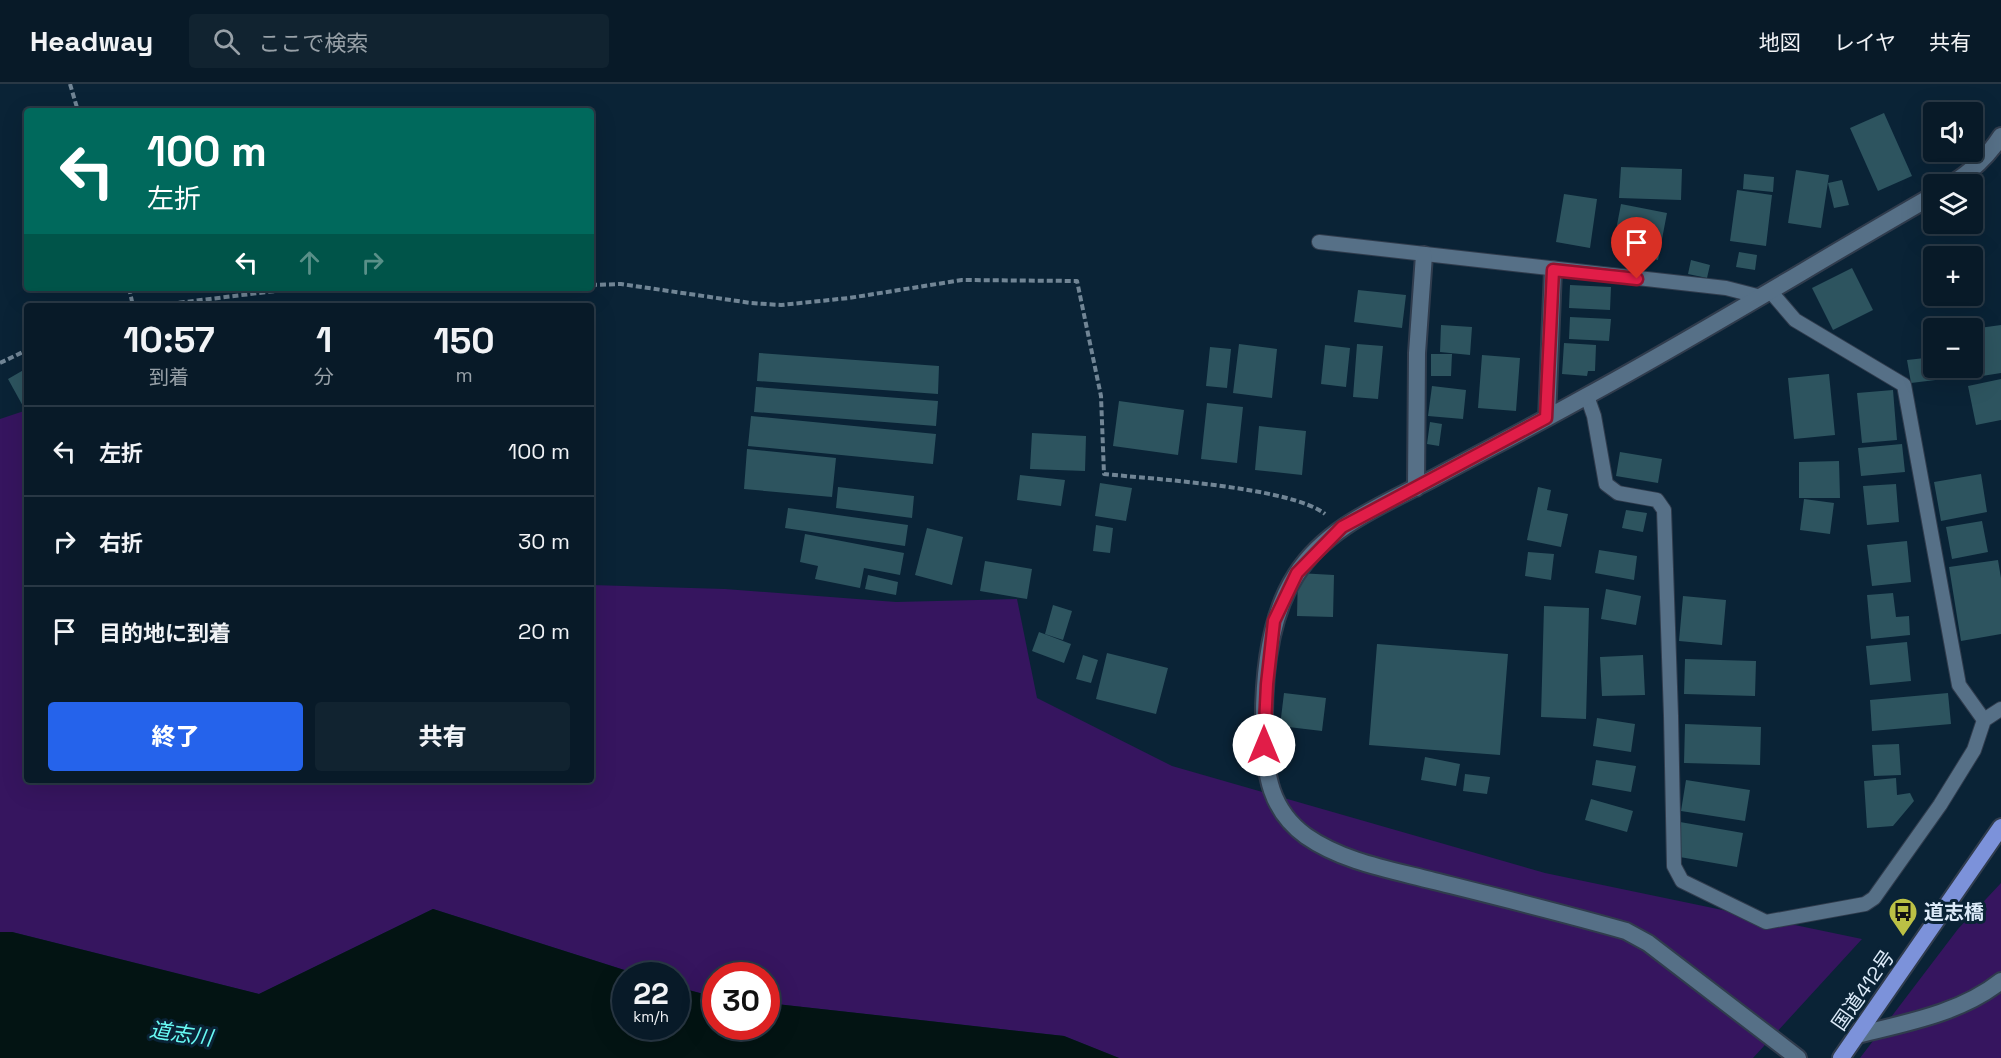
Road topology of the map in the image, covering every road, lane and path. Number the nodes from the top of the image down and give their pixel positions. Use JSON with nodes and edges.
{"nodes":[{"id":1,"x":70,"y":84,"type":"edge"},
{"id":2,"x":77,"y":108,"type":"edge"},
{"id":3,"x":2001,"y":136,"type":"edge"},
{"id":4,"x":1965,"y":174,"type":"edge"},
{"id":5,"x":1923,"y":201,"type":"edge"},
{"id":6,"x":1319,"y":242,"type":"dead end"},
{"id":7,"x":1424,"y":255,"type":"junction"},
{"id":8,"x":1553,"y":270,"type":"junction"},
{"id":9,"x":594,"y":285,"type":"edge"},
{"id":10,"x":275,"y":291,"type":"edge"},
{"id":11,"x":1766,"y":294,"type":"junction"},
{"id":12,"x":177,"y":303,"type":"edge"},
{"id":13,"x":24,"y":351,"type":"edge"},
{"id":14,"x":0,"y":363,"type":"edge"},
{"id":15,"x":1587,"y":396,"type":"junction"},
{"id":16,"x":1546,"y":418,"type":"junction"},
{"id":17,"x":1416,"y":488,"type":"junction"},
{"id":18,"x":1342,"y":527,"type":"junction"},
{"id":19,"x":2001,"y":709,"type":"edge"},
{"id":20,"x":1984,"y":720,"type":"junction"},
{"id":21,"x":2001,"y":827,"type":"edge"},
{"id":22,"x":2001,"y":981,"type":"edge"},
{"id":23,"x":1857,"y":1035,"type":"junction"},
{"id":24,"x":1798,"y":1058,"type":"edge"},
{"id":25,"x":1841,"y":1058,"type":"edge"}],
"edges":[{"from":1,"to":2,"type":"path"},
{"from":3,"to":4,"type":"street"},
{"from":5,"to":11,"type":"street"},
{"from":6,"to":7,"type":"lane"},
{"from":7,"to":8,"type":"lane"},
{"from":7,"to":17,"type":"street"},
{"from":8,"to":11,"type":"lane"},
{"from":8,"to":16,"type":"street"},
{"from":9,"to":18,"type":"path"},
{"from":10,"to":12,"type":"path"},
{"from":11,"to":15,"type":"street"},
{"from":11,"to":20,"type":"lane"},
{"from":13,"to":14,"type":"path"},
{"from":15,"to":16,"type":"street"},
{"from":15,"to":20,"type":"lane"},
{"from":16,"to":17,"type":"street"},
{"from":17,"to":18,"type":"street"},
{"from":18,"to":24,"type":"street"},
{"from":19,"to":20,"type":"lane"},
{"from":21,"to":23,"type":"highway","name":"国道412号"},
{"from":22,"to":23,"type":"street"},
{"from":23,"to":25,"type":"highway","name":"国道412号"}]}
